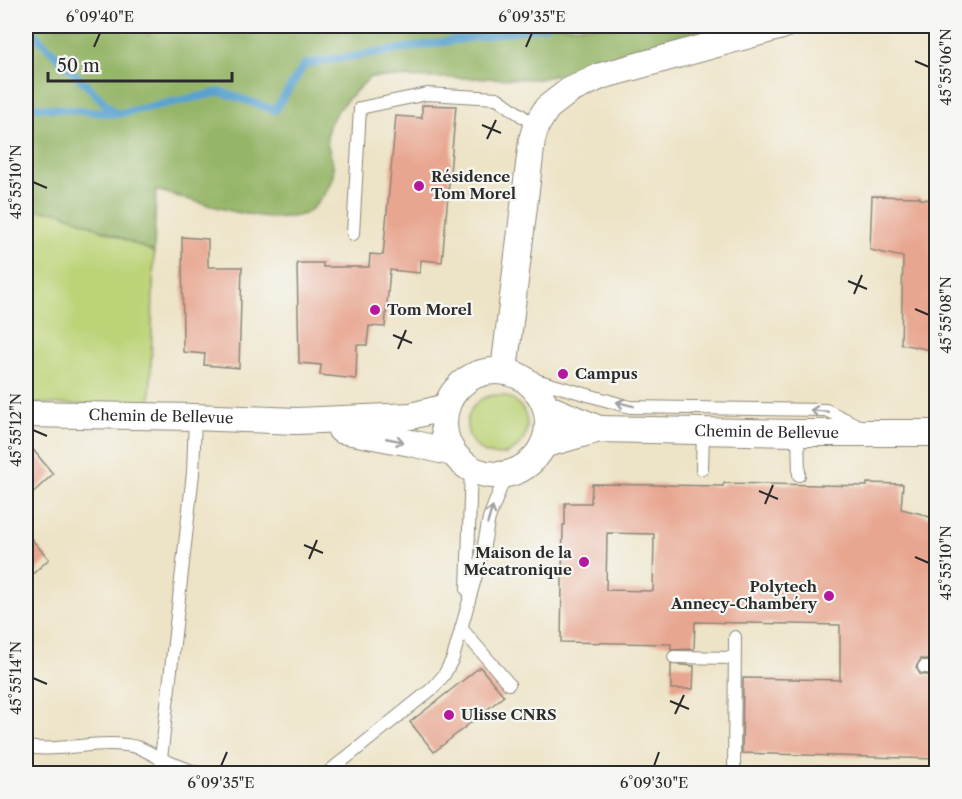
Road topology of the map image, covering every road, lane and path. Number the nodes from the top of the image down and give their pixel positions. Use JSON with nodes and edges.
{"nodes":[{"id":1,"x":782,"y":26,"type":"edge"},
{"id":2,"x":536,"y":126,"type":"junction"},
{"id":3,"x":353,"y":234,"type":"dead end"},
{"id":4,"x":511,"y":373,"type":"junction"},
{"id":5,"x":446,"y":407,"type":"junction"},
{"id":6,"x":546,"y":407,"type":"junction"},
{"id":7,"x":26,"y":414,"type":"edge"},
{"id":8,"x":195,"y":417,"type":"junction"},
{"id":9,"x":297,"y":421,"type":"junction"},
{"id":10,"x":599,"y":429,"type":"junction"},
{"id":11,"x":703,"y":431,"type":"junction"},
{"id":12,"x":798,"y":433,"type":"junction"},
{"id":13,"x":873,"y":433,"type":"junction"},
{"id":14,"x":936,"y":433,"type":"edge"},
{"id":15,"x":543,"y":445,"type":"junction"},
{"id":16,"x":462,"y":461,"type":"junction"},
{"id":17,"x":702,"y":469,"type":"dead end"},
{"id":18,"x":506,"y":474,"type":"junction"},
{"id":19,"x":799,"y":475,"type":"dead end"},
{"id":20,"x":466,"y":613,"type":"junction"},
{"id":21,"x":461,"y":628,"type":"junction"},
{"id":22,"x":735,"y":637,"type":"dead end"},
{"id":23,"x":674,"y":657,"type":"dead end"},
{"id":24,"x":734,"y":658,"type":"junction"},
{"id":25,"x":509,"y":684,"type":"dead end"},
{"id":26,"x":26,"y":747,"type":"edge"},
{"id":27,"x":161,"y":759,"type":"junction"},
{"id":28,"x":162,"y":774,"type":"edge"},
{"id":29,"x":200,"y":774,"type":"edge"},
{"id":30,"x":326,"y":774,"type":"edge"},
{"id":31,"x":734,"y":774,"type":"edge"}],
"edges":[{"from":1,"to":2,"type":"street"},
{"from":2,"to":3,"type":"lane"},
{"from":2,"to":4,"type":"street"},
{"from":4,"to":5,"type":"street"},
{"from":4,"to":6,"type":"street"},
{"from":13,"to":4,"type":"lane","one_way":true},
{"from":5,"to":9,"type":"street","name":"Chemin de Bellevue"},
{"from":5,"to":16,"type":"street"},
{"from":6,"to":10,"type":"street","name":"Chemin de Bellevue"},
{"from":6,"to":15,"type":"street"},
{"from":7,"to":8,"type":"street","name":"Chemin de Bellevue"},
{"from":8,"to":9,"type":"street","name":"Chemin de Bellevue"},
{"from":8,"to":27,"type":"lane"},
{"from":9,"to":16,"type":"street","name":"Chemin de Bellevue","one_way":true},
{"from":10,"to":11,"type":"street","name":"Chemin de Bellevue"},
{"from":10,"to":15,"type":"street","name":"Chemin de Bellevue"},
{"from":11,"to":12,"type":"street","name":"Chemin de Bellevue"},
{"from":11,"to":17,"type":"lane"},
{"from":12,"to":13,"type":"street","name":"Chemin de Bellevue"},
{"from":12,"to":19,"type":"lane"},
{"from":13,"to":14,"type":"street","name":"Chemin de Bellevue"},
{"from":15,"to":18,"type":"street"},
{"from":16,"to":18,"type":"street"},
{"from":16,"to":20,"type":"lane"},
{"from":20,"to":18,"type":"lane","one_way":true},
{"from":20,"to":21,"type":"lane"},
{"from":21,"to":25,"type":"lane"},
{"from":21,"to":30,"type":"lane"},
{"from":22,"to":24,"type":"lane"},
{"from":23,"to":24,"type":"lane"},
{"from":24,"to":31,"type":"lane"},
{"from":26,"to":27,"type":"lane"},
{"from":27,"to":28,"type":"lane"},
{"from":27,"to":29,"type":"lane"}]}
